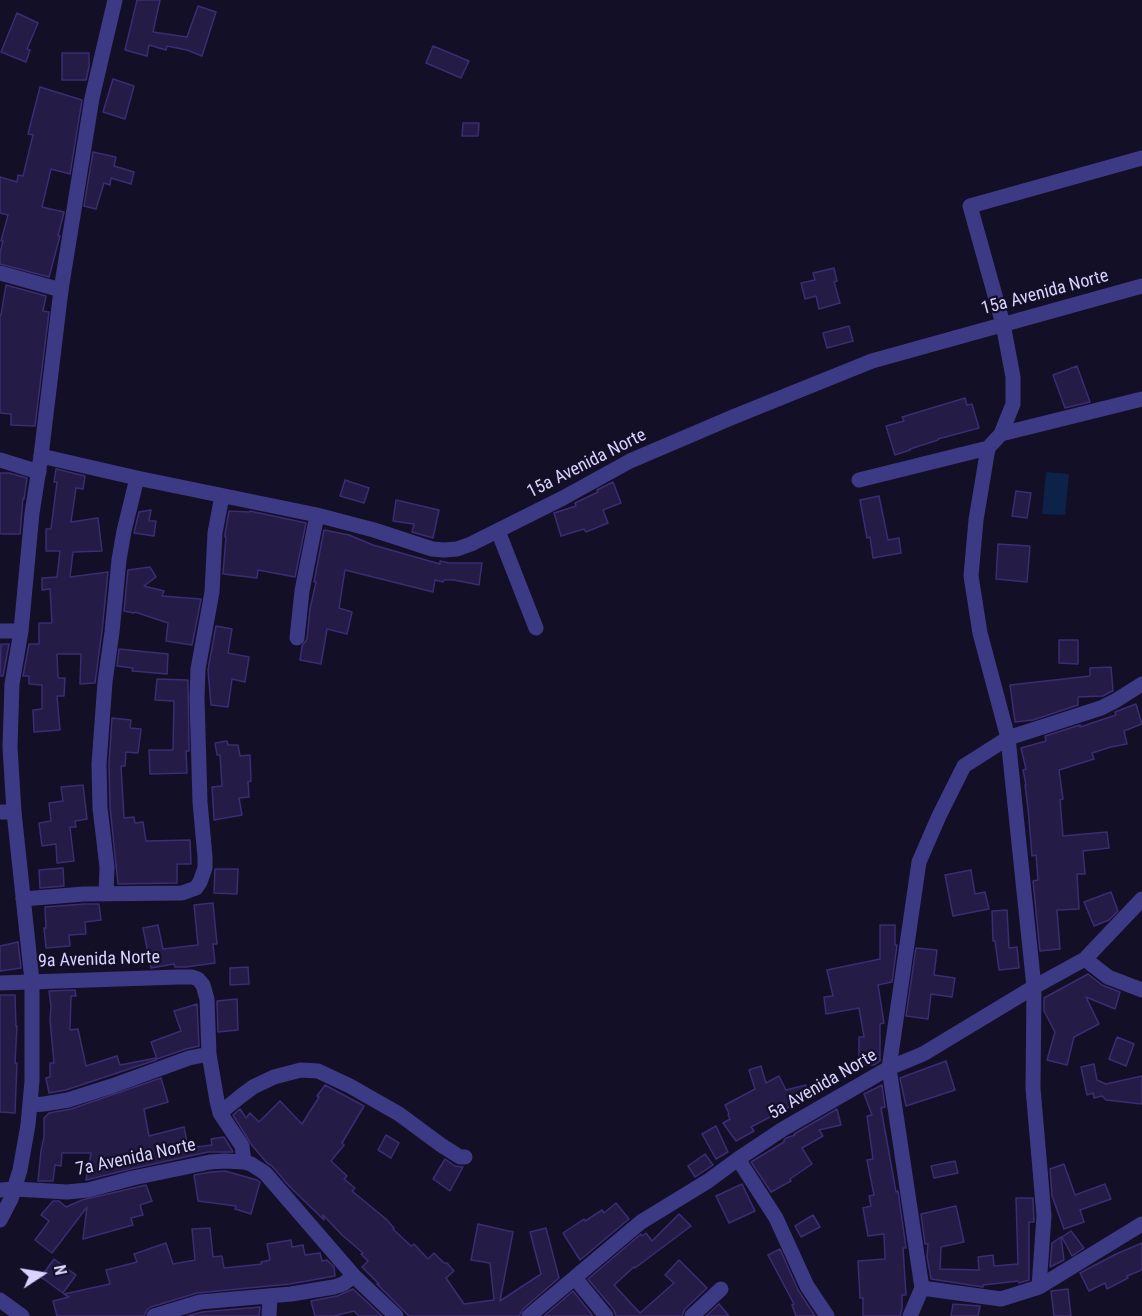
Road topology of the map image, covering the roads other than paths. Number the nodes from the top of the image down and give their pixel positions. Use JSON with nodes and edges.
{"nodes":[{"id":1,"x":115,"y":0,"type":"edge"},
{"id":2,"x":1142,"y":158,"type":"edge"},
{"id":3,"x":0,"y":273,"type":"edge"},
{"id":4,"x":1142,"y":286,"type":"edge"},
{"id":5,"x":61,"y":290,"type":"junction"},
{"id":6,"x":1003,"y":324,"type":"junction"},
{"id":7,"x":1142,"y":399,"type":"edge"},
{"id":8,"x":1001,"y":434,"type":"junction"},
{"id":9,"x":988,"y":448,"type":"junction"},
{"id":10,"x":41,"y":456,"type":"junction"},
{"id":11,"x":0,"y":460,"type":"edge"},
{"id":12,"x":39,"y":472,"type":"junction"},
{"id":13,"x":137,"y":478,"type":"junction"},
{"id":14,"x":859,"y":480,"type":"dead end"},
{"id":15,"x":222,"y":496,"type":"junction"},
{"id":16,"x":317,"y":515,"type":"junction"},
{"id":17,"x":498,"y":531,"type":"junction"},
{"id":18,"x":536,"y":628,"type":"dead end"},
{"id":19,"x":0,"y":631,"type":"edge"},
{"id":20,"x":21,"y":631,"type":"junction"},
{"id":21,"x":297,"y":638,"type":"dead end"},
{"id":22,"x":1142,"y":684,"type":"edge"},
{"id":23,"x":1008,"y":738,"type":"junction"},
{"id":24,"x":7,"y":812,"type":"edge"},
{"id":25,"x":106,"y":893,"type":"junction"},
{"id":26,"x":23,"y":899,"type":"junction"},
{"id":27,"x":1142,"y":899,"type":"edge"},
{"id":28,"x":1085,"y":959,"type":"junction"},
{"id":29,"x":32,"y":981,"type":"junction"},
{"id":30,"x":0,"y":983,"type":"edge"},
{"id":31,"x":1034,"y":987,"type":"junction"},
{"id":32,"x":1142,"y":990,"type":"edge"},
{"id":33,"x":209,"y":1054,"type":"junction"},
{"id":34,"x":889,"y":1068,"type":"junction"},
{"id":35,"x":30,"y":1105,"type":"junction"},
{"id":36,"x":220,"y":1113,"type":"junction"},
{"id":37,"x":465,"y":1157,"type":"dead end"},
{"id":38,"x":738,"y":1159,"type":"junction"},
{"id":39,"x":244,"y":1162,"type":"junction"},
{"id":40,"x":8,"y":1189,"type":"edge"},
{"id":41,"x":0,"y":1220,"type":"edge"},
{"id":42,"x":1142,"y":1224,"type":"edge"},
{"id":43,"x":354,"y":1276,"type":"junction"},
{"id":44,"x":575,"y":1278,"type":"junction"},
{"id":45,"x":1039,"y":1287,"type":"junction"},
{"id":46,"x":922,"y":1288,"type":"junction"},
{"id":47,"x":721,"y":1289,"type":"dead end"},
{"id":48,"x":270,"y":1296,"type":"junction"},
{"id":49,"x":0,"y":1300,"type":"edge"},
{"id":50,"x":22,"y":1316,"type":"edge"},
{"id":51,"x":154,"y":1316,"type":"edge"},
{"id":52,"x":269,"y":1316,"type":"edge"},
{"id":53,"x":396,"y":1316,"type":"edge"},
{"id":54,"x":529,"y":1316,"type":"edge"},
{"id":55,"x":606,"y":1316,"type":"edge"},
{"id":56,"x":692,"y":1316,"type":"edge"},
{"id":57,"x":827,"y":1316,"type":"edge"},
{"id":58,"x":910,"y":1316,"type":"edge"}],
"edges":[{"from":1,"to":5,"type":"street"},
{"from":2,"to":6,"type":"street"},
{"from":3,"to":5,"type":"street"},
{"from":4,"to":6,"type":"street","name":"15a Avenida Norte"},
{"from":5,"to":10,"type":"street"},
{"from":6,"to":8,"type":"street"},
{"from":6,"to":17,"type":"street","name":"15a Avenida Norte"},
{"from":7,"to":8,"type":"street"},
{"from":8,"to":9,"type":"street"},
{"from":9,"to":14,"type":"street"},
{"from":9,"to":23,"type":"street"},
{"from":10,"to":12,"type":"street"},
{"from":10,"to":13,"type":"street","name":"15a Avenida Norte"},
{"from":11,"to":12,"type":"street"},
{"from":12,"to":20,"type":"street"},
{"from":13,"to":15,"type":"street","name":"15a Avenida Norte"},
{"from":13,"to":25,"type":"street"},
{"from":15,"to":16,"type":"street","name":"15a Avenida Norte"},
{"from":15,"to":25,"type":"street"},
{"from":16,"to":17,"type":"street","name":"15a Avenida Norte"},
{"from":16,"to":21,"type":"street"},
{"from":17,"to":18,"type":"street"},
{"from":19,"to":20,"type":"street"},
{"from":20,"to":24,"type":"street"},
{"from":22,"to":23,"type":"street"},
{"from":23,"to":31,"type":"street"},
{"from":23,"to":34,"type":"street"},
{"from":24,"to":26,"type":"street"},
{"from":25,"to":26,"type":"street"},
{"from":26,"to":29,"type":"street"},
{"from":27,"to":28,"type":"street","name":"5a Avenida Norte"},
{"from":28,"to":31,"type":"street","name":"5a Avenida Norte"},
{"from":28,"to":32,"type":"street"},
{"from":29,"to":30,"type":"street","name":"9a Avenida Norte"},
{"from":29,"to":33,"type":"street","name":"9a Avenida Norte"},
{"from":29,"to":35,"type":"street"},
{"from":31,"to":34,"type":"street","name":"5a Avenida Norte"},
{"from":31,"to":45,"type":"street"},
{"from":33,"to":35,"type":"street"},
{"from":33,"to":36,"type":"street"},
{"from":34,"to":38,"type":"street","name":"5a Avenida Norte"},
{"from":34,"to":46,"type":"street"},
{"from":35,"to":40,"type":"street"},
{"from":36,"to":37,"type":"street"},
{"from":36,"to":39,"type":"street"},
{"from":38,"to":44,"type":"street","name":"5a Avenida Norte"},
{"from":38,"to":57,"type":"street"},
{"from":39,"to":40,"type":"street","name":"7a Avenida Norte"},
{"from":39,"to":43,"type":"street"},
{"from":40,"to":41,"type":"street"},
{"from":42,"to":45,"type":"street"},
{"from":43,"to":48,"type":"street"},
{"from":43,"to":53,"type":"street"},
{"from":44,"to":54,"type":"street","name":"5a Avenida Norte"},
{"from":44,"to":55,"type":"street"},
{"from":45,"to":46,"type":"street"},
{"from":46,"to":58,"type":"street"},
{"from":47,"to":56,"type":"street"},
{"from":48,"to":51,"type":"street"},
{"from":48,"to":52,"type":"street"},
{"from":49,"to":50,"type":"street"}]}
